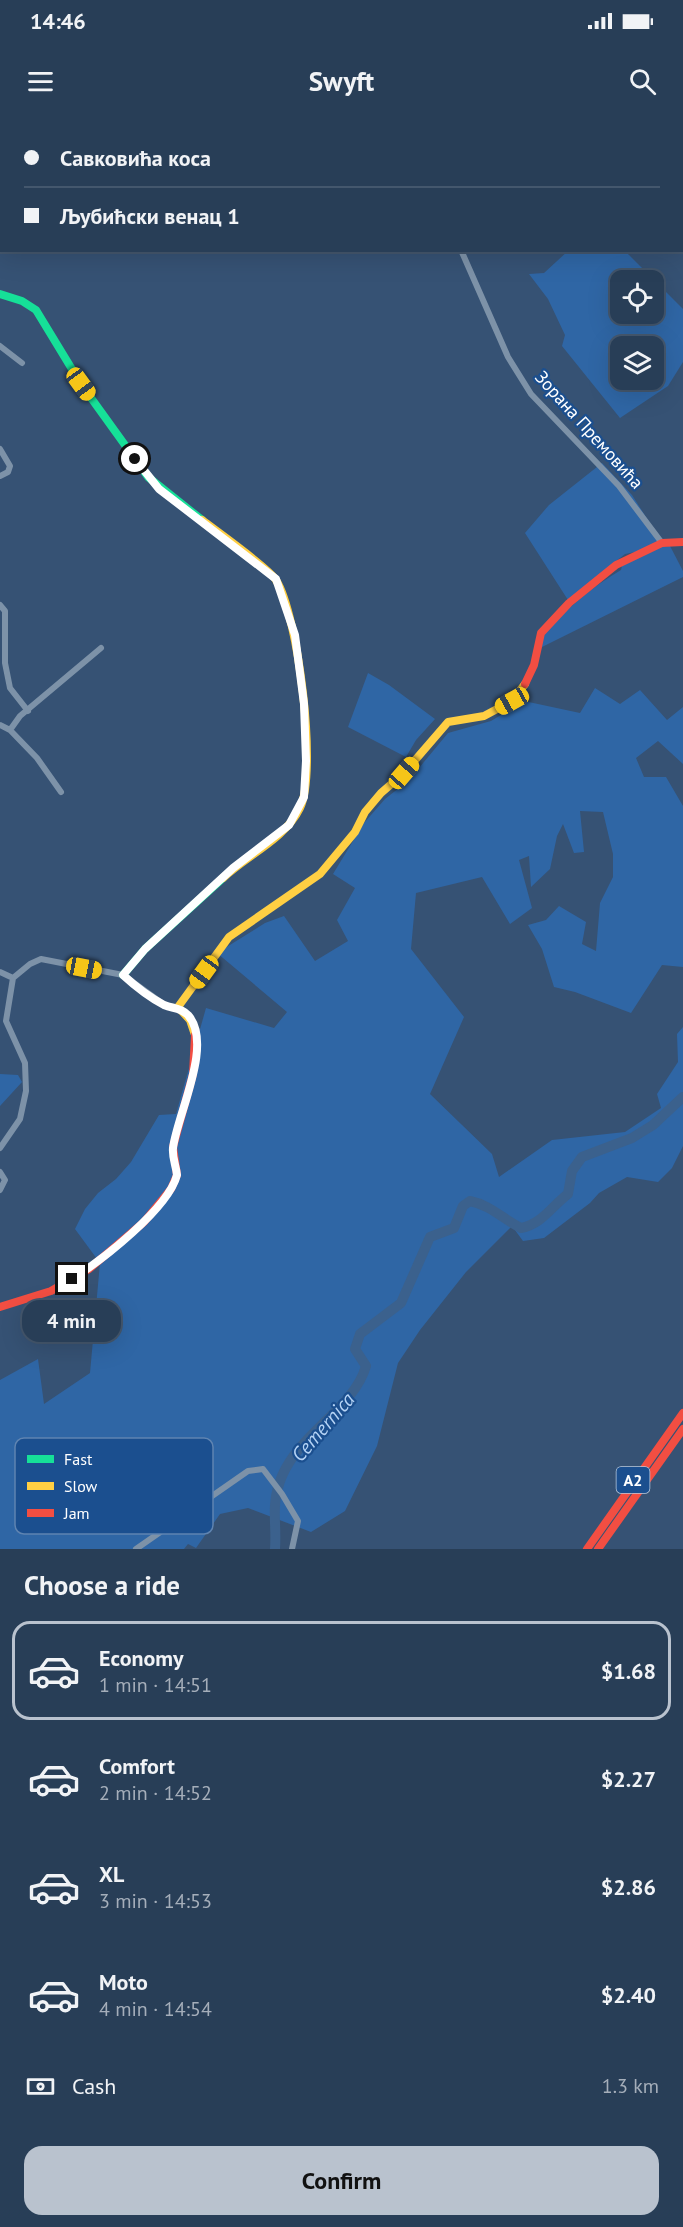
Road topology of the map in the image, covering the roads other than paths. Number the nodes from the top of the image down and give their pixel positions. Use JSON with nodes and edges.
{"nodes":[{"id":1,"x":462,"y":252,"type":"edge"},
{"id":2,"x":0,"y":294,"type":"edge"},
{"id":3,"x":0,"y":346,"type":"edge"},
{"id":4,"x":22,"y":363,"type":"dead end"},
{"id":5,"x":0,"y":449,"type":"edge"},
{"id":6,"x":0,"y":476,"type":"edge"},
{"id":7,"x":683,"y":542,"type":"edge"},
{"id":8,"x":662,"y":543,"type":"junction"},
{"id":9,"x":0,"y":605,"type":"edge"},
{"id":10,"x":101,"y":648,"type":"dead end"},
{"id":11,"x":28,"y":711,"type":"junction"},
{"id":12,"x":0,"y":725,"type":"edge"},
{"id":13,"x":10,"y":730,"type":"junction"},
{"id":14,"x":61,"y":792,"type":"dead end"},
{"id":15,"x":0,"y":972,"type":"edge"},
{"id":16,"x":123,"y":975,"type":"junction"},
{"id":17,"x":13,"y":978,"type":"junction"},
{"id":18,"x":178,"y":1007,"type":"junction"},
{"id":19,"x":0,"y":1149,"type":"edge"},
{"id":20,"x":0,"y":1172,"type":"edge"},
{"id":21,"x":0,"y":1190,"type":"edge"},
{"id":22,"x":0,"y":1307,"type":"edge"},
{"id":23,"x":683,"y":1413,"type":"edge"},
{"id":24,"x":683,"y":1429,"type":"edge"},
{"id":25,"x":213,"y":1495,"type":"edge"},
{"id":26,"x":158,"y":1534,"type":"edge"},
{"id":27,"x":136,"y":1549,"type":"edge"},
{"id":28,"x":292,"y":1549,"type":"edge"},
{"id":29,"x":587,"y":1549,"type":"edge"},
{"id":30,"x":598,"y":1549,"type":"edge"}],
"edges":[{"from":1,"to":8,"type":"street","name":"Зорана Премовића"},
{"from":2,"to":16,"type":"main road"},
{"from":3,"to":4,"type":"street"},
{"from":5,"to":6,"type":"street"},
{"from":7,"to":8,"type":"main road"},
{"from":8,"to":18,"type":"main road"},
{"from":9,"to":11,"type":"street"},
{"from":10,"to":11,"type":"street"},
{"from":11,"to":13,"type":"street"},
{"from":12,"to":13,"type":"street"},
{"from":13,"to":14,"type":"street"},
{"from":15,"to":17,"type":"street"},
{"from":16,"to":17,"type":"street"},
{"from":16,"to":18,"type":"street"},
{"from":17,"to":19,"type":"street"},
{"from":18,"to":22,"type":"main road"},
{"from":20,"to":21,"type":"street"},
{"from":23,"to":29,"type":"main road","number":"A2"},
{"from":24,"to":30,"type":"main road","number":"A2"},
{"from":25,"to":28,"type":"street"},
{"from":26,"to":27,"type":"street"}]}
